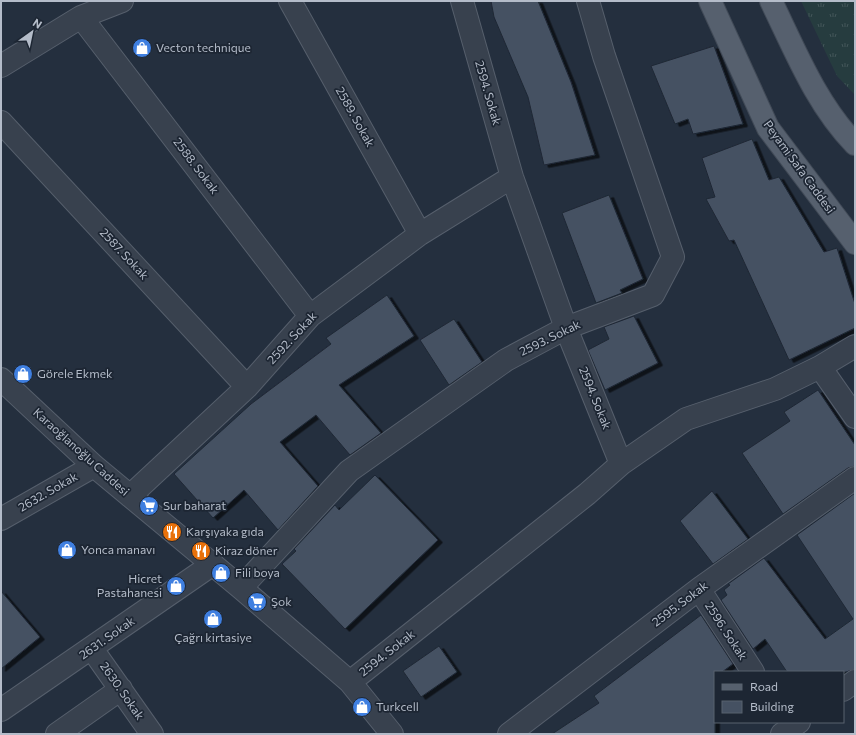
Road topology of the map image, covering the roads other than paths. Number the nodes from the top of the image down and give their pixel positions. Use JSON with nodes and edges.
{"nodes":[{"id":1,"x":122,"y":1,"type":"edge"},
{"id":2,"x":290,"y":1,"type":"edge"},
{"id":3,"x":462,"y":1,"type":"edge"},
{"id":4,"x":588,"y":1,"type":"edge"},
{"id":5,"x":710,"y":1,"type":"edge"},
{"id":6,"x":771,"y":1,"type":"edge"},
{"id":7,"x":81,"y":17,"type":"junction"},
{"id":8,"x":1,"y":66,"type":"edge"},
{"id":9,"x":1,"y":122,"type":"edge"},
{"id":10,"x":855,"y":144,"type":"edge"},
{"id":11,"x":512,"y":177,"type":"junction"},
{"id":12,"x":420,"y":234,"type":"junction"},
{"id":13,"x":855,"y":242,"type":"edge"},
{"id":14,"x":310,"y":316,"type":"junction"},
{"id":15,"x":566,"y":328,"type":"junction"},
{"id":16,"x":855,"y":346,"type":"edge"},
{"id":17,"x":820,"y":367,"type":"junction"},
{"id":18,"x":1,"y":379,"type":"edge"},
{"id":19,"x":247,"y":386,"type":"junction"},
{"id":20,"x":855,"y":417,"type":"edge"},
{"id":21,"x":621,"y":464,"type":"junction"},
{"id":22,"x":94,"y":466,"type":"junction"},
{"id":23,"x":855,"y":478,"type":"edge"},
{"id":24,"x":130,"y":496,"type":"junction"},
{"id":25,"x":1,"y":519,"type":"edge"},
{"id":26,"x":213,"y":564,"type":"junction"},
{"id":27,"x":241,"y":588,"type":"junction"},
{"id":28,"x":699,"y":589,"type":"junction"},
{"id":29,"x":92,"y":649,"type":"junction"},
{"id":30,"x":752,"y":671,"type":"edge"},
{"id":31,"x":855,"y":681,"type":"edge"},
{"id":32,"x":350,"y":682,"type":"junction"},
{"id":33,"x":120,"y":689,"type":"junction"},
{"id":34,"x":844,"y":689,"type":"edge"},
{"id":35,"x":1,"y":710,"type":"edge"},
{"id":36,"x":57,"y":734,"type":"edge"},
{"id":37,"x":152,"y":734,"type":"edge"},
{"id":38,"x":392,"y":734,"type":"edge"},
{"id":39,"x":509,"y":734,"type":"edge"}],
"edges":[{"from":1,"to":7,"type":"street"},
{"from":2,"to":12,"type":"street","name":"2589. Sokak"},
{"from":3,"to":11,"type":"street","name":"2594. Sokak"},
{"from":4,"to":15,"type":"street","name":"2593. Sokak"},
{"from":5,"to":13,"type":"main road","name":"Peyami Safa Caddesi"},
{"from":6,"to":10,"type":"main road"},
{"from":7,"to":8,"type":"street"},
{"from":7,"to":14,"type":"street","name":"2588. Sokak"},
{"from":9,"to":19,"type":"street","name":"2587. Sokak"},
{"from":11,"to":12,"type":"street","name":"2592. Sokak"},
{"from":11,"to":15,"type":"street","name":"2594. Sokak"},
{"from":12,"to":14,"type":"street","name":"2592. Sokak"},
{"from":14,"to":19,"type":"street","name":"2592. Sokak"},
{"from":15,"to":21,"type":"street","name":"2594. Sokak"},
{"from":15,"to":27,"type":"street","name":"2593. Sokak"},
{"from":16,"to":17,"type":"street"},
{"from":17,"to":20,"type":"street"},
{"from":17,"to":21,"type":"street"},
{"from":18,"to":22,"type":"street","name":"Karaoğlanoğlu Caddesi"},
{"from":19,"to":24,"type":"street","name":"2592. Sokak"},
{"from":21,"to":32,"type":"street","name":"2594. Sokak"},
{"from":22,"to":24,"type":"street","name":"Karaoğlanoğlu Caddesi"},
{"from":22,"to":25,"type":"street","name":"2632. Sokak"},
{"from":23,"to":28,"type":"street","name":"2595. Sokak"},
{"from":24,"to":26,"type":"street","name":"Karaoğlanoğlu Caddesi"},
{"from":26,"to":27,"type":"street","name":"Karaoğlanoğlu Caddesi"},
{"from":26,"to":29,"type":"street","name":"2631. Sokak"},
{"from":27,"to":32,"type":"street","name":"Karaoğlanoğlu Caddesi"},
{"from":28,"to":30,"type":"street","name":"2596. Sokak"},
{"from":28,"to":39,"type":"street","name":"2595. Sokak"},
{"from":29,"to":33,"type":"street","name":"2630. Sokak"},
{"from":29,"to":35,"type":"street","name":"2631. Sokak"},
{"from":31,"to":34,"type":"street"},
{"from":32,"to":38,"type":"street","name":"Karaoğlanoğlu Caddesi"},
{"from":33,"to":36,"type":"street"},
{"from":33,"to":37,"type":"street","name":"2630. Sokak"}]}
